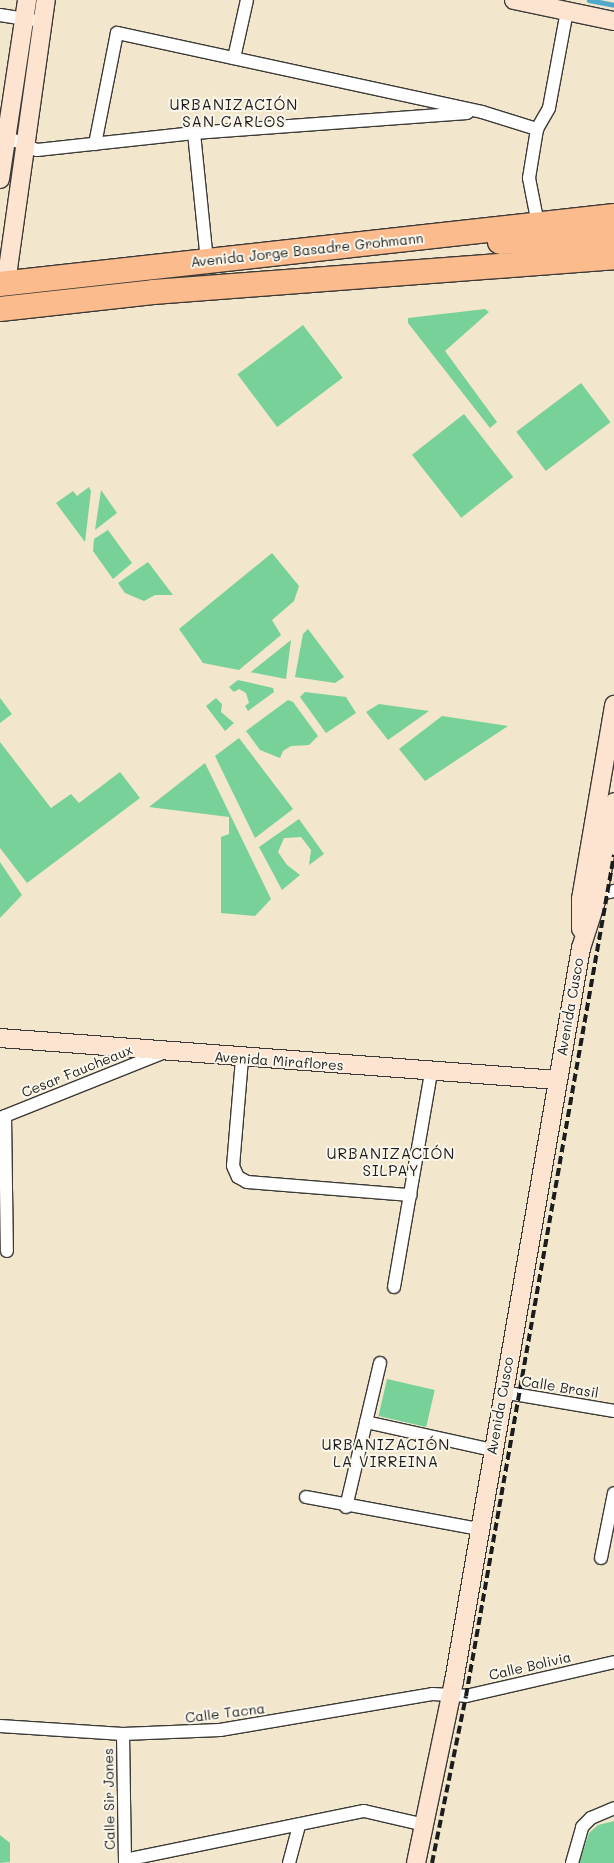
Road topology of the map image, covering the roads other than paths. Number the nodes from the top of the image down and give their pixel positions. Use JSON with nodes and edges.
{"nodes":[{"id":1,"x":27,"y":0,"type":"edge"},
{"id":2,"x":46,"y":0,"type":"edge"},
{"id":3,"x":247,"y":0,"type":"edge"},
{"id":4,"x":514,"y":0,"type":"edge"},
{"id":5,"x":567,"y":11,"type":"junction"},
{"id":6,"x":0,"y":14,"type":"edge"},
{"id":7,"x":24,"y":20,"type":"junction"},
{"id":8,"x":614,"y":21,"type":"edge"},
{"id":9,"x":42,"y":22,"type":"junction"},
{"id":10,"x":234,"y":58,"type":"junction"},
{"id":11,"x":482,"y":112,"type":"junction"},
{"id":12,"x":537,"y":129,"type":"junction"},
{"id":13,"x":194,"y":134,"type":"junction"},
{"id":14,"x":3,"y":135,"type":"edge"},
{"id":15,"x":95,"y":144,"type":"junction"},
{"id":16,"x":24,"y":146,"type":"junction"},
{"id":17,"x":0,"y":179,"type":"edge"},
{"id":18,"x":614,"y":216,"type":"edge"},
{"id":19,"x":538,"y":224,"type":"junction"},
{"id":20,"x":614,"y":237,"type":"edge"},
{"id":21,"x":572,"y":240,"type":"junction"},
{"id":22,"x":336,"y":248,"type":"junction"},
{"id":23,"x":614,"y":257,"type":"edge"},
{"id":24,"x":207,"y":260,"type":"junction"},
{"id":25,"x":348,"y":276,"type":"junction"},
{"id":26,"x":3,"y":284,"type":"edge"},
{"id":27,"x":0,"y":309,"type":"edge"},
{"id":28,"x":614,"y":705,"type":"edge"},
{"id":29,"x":614,"y":802,"type":"edge"},
{"id":30,"x":598,"y":895,"type":"edge"},
{"id":31,"x":0,"y":1038,"type":"edge"},
{"id":32,"x":166,"y":1052,"type":"junction"},
{"id":33,"x":242,"y":1058,"type":"junction"},
{"id":34,"x":432,"y":1072,"type":"junction"},
{"id":35,"x":557,"y":1080,"type":"junction"},
{"id":36,"x":3,"y":1117,"type":"edge"},
{"id":37,"x":410,"y":1195,"type":"junction"},
{"id":38,"x":7,"y":1251,"type":"dead end"},
{"id":39,"x":394,"y":1286,"type":"dead end"},
{"id":40,"x":380,"y":1363,"type":"dead end"},
{"id":41,"x":502,"y":1392,"type":"junction"},
{"id":42,"x":614,"y":1411,"type":"edge"},
{"id":43,"x":366,"y":1422,"type":"junction"},
{"id":44,"x":492,"y":1450,"type":"junction"},
{"id":45,"x":614,"y":1493,"type":"edge"},
{"id":46,"x":306,"y":1497,"type":"dead end"},
{"id":47,"x":346,"y":1507,"type":"junction"},
{"id":48,"x":479,"y":1529,"type":"junction"},
{"id":49,"x":601,"y":1558,"type":"dead end"},
{"id":50,"x":614,"y":1662,"type":"edge"},
{"id":51,"x":451,"y":1695,"type":"junction"},
{"id":52,"x":0,"y":1726,"type":"edge"},
{"id":53,"x":123,"y":1734,"type":"junction"},
{"id":54,"x":614,"y":1808,"type":"edge"},
{"id":55,"x":425,"y":1825,"type":"junction"},
{"id":56,"x":299,"y":1826,"type":"junction"},
{"id":57,"x":125,"y":1861,"type":"edge"},
{"id":58,"x":289,"y":1863,"type":"edge"},
{"id":59,"x":416,"y":1863,"type":"edge"},
{"id":60,"x":572,"y":1863,"type":"edge"}],
"edges":[{"from":1,"to":7,"type":"main road"},
{"from":2,"to":9,"type":"main road"},
{"from":3,"to":10,"type":"street"},
{"from":4,"to":5,"type":"main road"},
{"from":5,"to":8,"type":"main road"},
{"from":5,"to":12,"type":"street"},
{"from":6,"to":7,"type":"street"},
{"from":7,"to":9,"type":"street"},
{"from":7,"to":14,"type":"main road"},
{"from":9,"to":16,"type":"main road"},
{"from":10,"to":11,"type":"street"},
{"from":10,"to":15,"type":"street"},
{"from":11,"to":12,"type":"street"},
{"from":11,"to":13,"type":"street"},
{"from":12,"to":19,"type":"street"},
{"from":13,"to":15,"type":"street"},
{"from":13,"to":24,"type":"street"},
{"from":14,"to":16,"type":"street"},
{"from":14,"to":17,"type":"main road"},
{"from":15,"to":16,"type":"street"},
{"from":16,"to":26,"type":"main road"},
{"from":18,"to":19,"type":"highway","name":"Avenida Jorge Basadre Grohmann"},
{"from":19,"to":22,"type":"highway","name":"Avenida Jorge Basadre Grohmann"},
{"from":20,"to":21,"type":"highway"},
{"from":21,"to":22,"type":"highway"},
{"from":21,"to":25,"type":"highway"},
{"from":22,"to":24,"type":"highway","name":"Avenida Jorge Basadre Grohmann"},
{"from":23,"to":25,"type":"highway","name":"Avenida Jorge Basadre Grohmann"},
{"from":24,"to":26,"type":"highway","name":"Avenida Jorge Basadre Grohmann"},
{"from":25,"to":27,"type":"highway","name":"Avenida Jorge Basadre Grohmann"},
{"from":28,"to":30,"type":"main road","name":"Avenida Cusco"},
{"from":29,"to":30,"type":"main road","name":"Avenida Cusco"},
{"from":30,"to":35,"type":"main road","name":"Avenida Cusco"},
{"from":31,"to":32,"type":"main road","name":"Avenida Miraflores"},
{"from":32,"to":33,"type":"main road","name":"Avenida Miraflores"},
{"from":32,"to":36,"type":"street","name":"Cesar Faucheaux"},
{"from":33,"to":34,"type":"main road","name":"Avenida Miraflores"},
{"from":33,"to":37,"type":"street"},
{"from":34,"to":35,"type":"main road","name":"Avenida Miraflores"},
{"from":34,"to":37,"type":"street"},
{"from":35,"to":41,"type":"main road","name":"Avenida Cusco"},
{"from":36,"to":38,"type":"street"},
{"from":37,"to":39,"type":"street"},
{"from":40,"to":43,"type":"street"},
{"from":41,"to":42,"type":"street","name":"Calle Brasil"},
{"from":41,"to":44,"type":"main road","name":"Avenida Cusco"},
{"from":43,"to":44,"type":"street"},
{"from":43,"to":47,"type":"street"},
{"from":44,"to":48,"type":"main road","name":"Avenida Cusco"},
{"from":45,"to":49,"type":"street"},
{"from":46,"to":47,"type":"street"},
{"from":47,"to":48,"type":"street"},
{"from":48,"to":51,"type":"main road","name":"Avenida Cusco"},
{"from":50,"to":51,"type":"street","name":"Calle Bolivia"},
{"from":51,"to":53,"type":"street","name":"Calle Tacna"},
{"from":51,"to":55,"type":"main road","name":"Avenida Cusco"},
{"from":52,"to":53,"type":"street","name":"Calle Tacna"},
{"from":53,"to":57,"type":"street","name":"Calle Sir Jones"},
{"from":54,"to":60,"type":"street"},
{"from":55,"to":56,"type":"street"},
{"from":55,"to":59,"type":"main road","name":"Avenida Cusco"},
{"from":56,"to":57,"type":"street"},
{"from":56,"to":58,"type":"street"}]}
